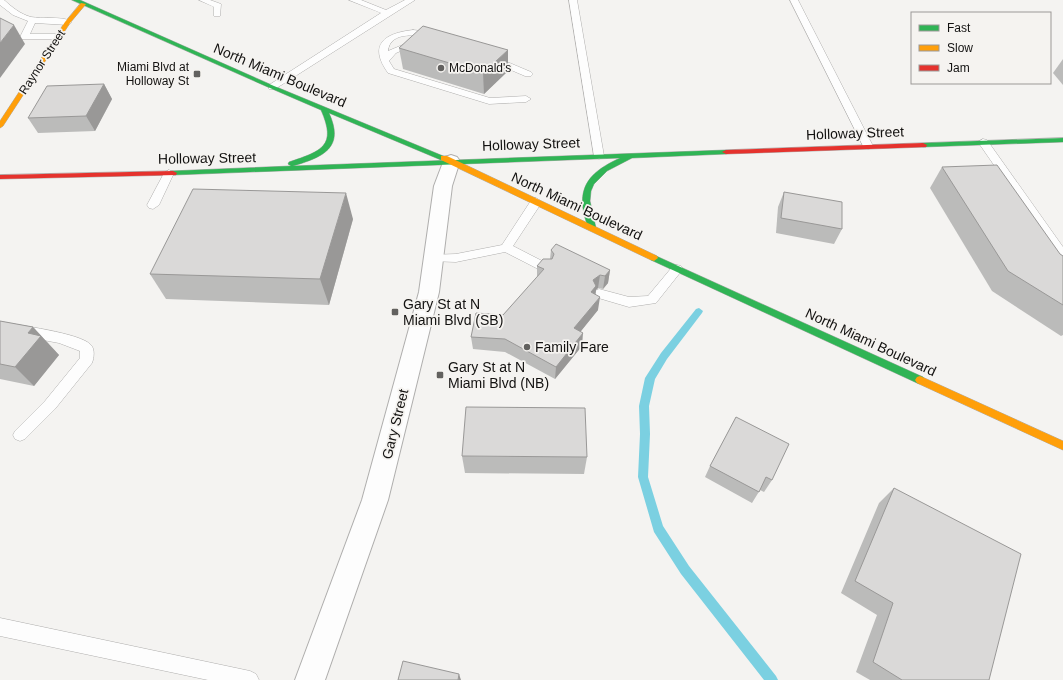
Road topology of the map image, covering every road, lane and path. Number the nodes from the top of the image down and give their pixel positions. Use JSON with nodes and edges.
{"nodes":[{"id":1,"x":203,"y":0,"type":"edge"},
{"id":2,"x":353,"y":0,"type":"edge"},
{"id":3,"x":411,"y":0,"type":"edge"},
{"id":4,"x":574,"y":0,"type":"edge"},
{"id":5,"x":794,"y":0,"type":"edge"},
{"id":6,"x":0,"y":1,"type":"edge"},
{"id":7,"x":81,"y":1,"type":"edge"},
{"id":8,"x":387,"y":13,"type":"junction"},
{"id":9,"x":217,"y":14,"type":"dead end"},
{"id":10,"x":32,"y":21,"type":"junction"},
{"id":11,"x":68,"y":22,"type":"junction"},
{"id":12,"x":58,"y":37,"type":"junction"},
{"id":13,"x":439,"y":40,"type":"edge"},
{"id":14,"x":487,"y":57,"type":"edge"},
{"id":15,"x":528,"y":74,"type":"dead end"},
{"id":16,"x":272,"y":87,"type":"junction"},
{"id":17,"x":526,"y":99,"type":"dead end"},
{"id":18,"x":324,"y":109,"type":"junction"},
{"id":19,"x":0,"y":126,"type":"edge"},
{"id":20,"x":1063,"y":140,"type":"edge"},
{"id":21,"x":982,"y":142,"type":"junction"},
{"id":22,"x":868,"y":146,"type":"junction"},
{"id":23,"x":634,"y":154,"type":"junction"},
{"id":24,"x":599,"y":156,"type":"junction"},
{"id":25,"x":451,"y":161,"type":"junction"},
{"id":26,"x":276,"y":170,"type":"junction"},
{"id":27,"x":169,"y":173,"type":"junction"},
{"id":28,"x":0,"y":177,"type":"edge"},
{"id":29,"x":536,"y":202,"type":"junction"},
{"id":30,"x":153,"y":205,"type":"dead end"},
{"id":31,"x":592,"y":228,"type":"junction"},
{"id":32,"x":506,"y":248,"type":"junction"},
{"id":33,"x":1063,"y":256,"type":"edge"},
{"id":34,"x":434,"y":258,"type":"junction"},
{"id":35,"x":546,"y":268,"type":"edge"},
{"id":36,"x":677,"y":269,"type":"junction"},
{"id":37,"x":599,"y":294,"type":"dead end"},
{"id":38,"x":0,"y":327,"type":"edge"},
{"id":39,"x":20,"y":435,"type":"dead end"},
{"id":40,"x":1063,"y":446,"type":"edge"},
{"id":41,"x":0,"y":627,"type":"edge"},
{"id":42,"x":250,"y":680,"type":"edge"},
{"id":43,"x":310,"y":680,"type":"edge"}],
"edges":[{"from":1,"to":9,"type":"lane"},
{"from":2,"to":8,"type":"lane"},
{"from":3,"to":8,"type":"lane"},
{"from":4,"to":24,"type":"lane"},
{"from":5,"to":22,"type":"lane"},
{"from":6,"to":10,"type":"lane"},
{"from":7,"to":11,"type":"main road","name":"Raynor Street"},
{"from":7,"to":16,"type":"main road","name":"North Miami Boulevard"},
{"from":8,"to":16,"type":"lane"},
{"from":10,"to":11,"type":"lane"},
{"from":10,"to":12,"type":"lane"},
{"from":11,"to":12,"type":"main road","name":"Raynor Street"},
{"from":12,"to":19,"type":"main road","name":"Raynor Street"},
{"from":13,"to":17,"type":"lane"},
{"from":14,"to":15,"type":"lane"},
{"from":16,"to":18,"type":"main road","name":"North Miami Boulevard"},
{"from":18,"to":25,"type":"main road","name":"North Miami Boulevard"},
{"from":18,"to":26,"type":"main road"},
{"from":20,"to":21,"type":"main road","name":"Holloway Street"},
{"from":21,"to":22,"type":"main road","name":"Holloway Street"},
{"from":21,"to":33,"type":"lane"},
{"from":22,"to":23,"type":"main road","name":"Holloway Street"},
{"from":23,"to":24,"type":"main road","name":"Holloway Street"},
{"from":23,"to":31,"type":"main road"},
{"from":24,"to":25,"type":"main road","name":"Holloway Street"},
{"from":25,"to":26,"type":"main road","name":"Holloway Street"},
{"from":25,"to":29,"type":"main road","name":"North Miami Boulevard"},
{"from":25,"to":34,"type":"street","name":"Gary Street"},
{"from":26,"to":27,"type":"main road","name":"Holloway Street"},
{"from":27,"to":28,"type":"main road","name":"Holloway Street"},
{"from":27,"to":30,"type":"lane"},
{"from":29,"to":31,"type":"main road","name":"North Miami Boulevard"},
{"from":29,"to":32,"type":"lane"},
{"from":31,"to":36,"type":"main road","name":"North Miami Boulevard"},
{"from":32,"to":34,"type":"lane"},
{"from":32,"to":35,"type":"lane"},
{"from":34,"to":43,"type":"street","name":"Gary Street"},
{"from":36,"to":37,"type":"lane"},
{"from":36,"to":40,"type":"main road","name":"North Miami Boulevard"},
{"from":38,"to":39,"type":"lane"},
{"from":41,"to":42,"type":"lane"}]}
